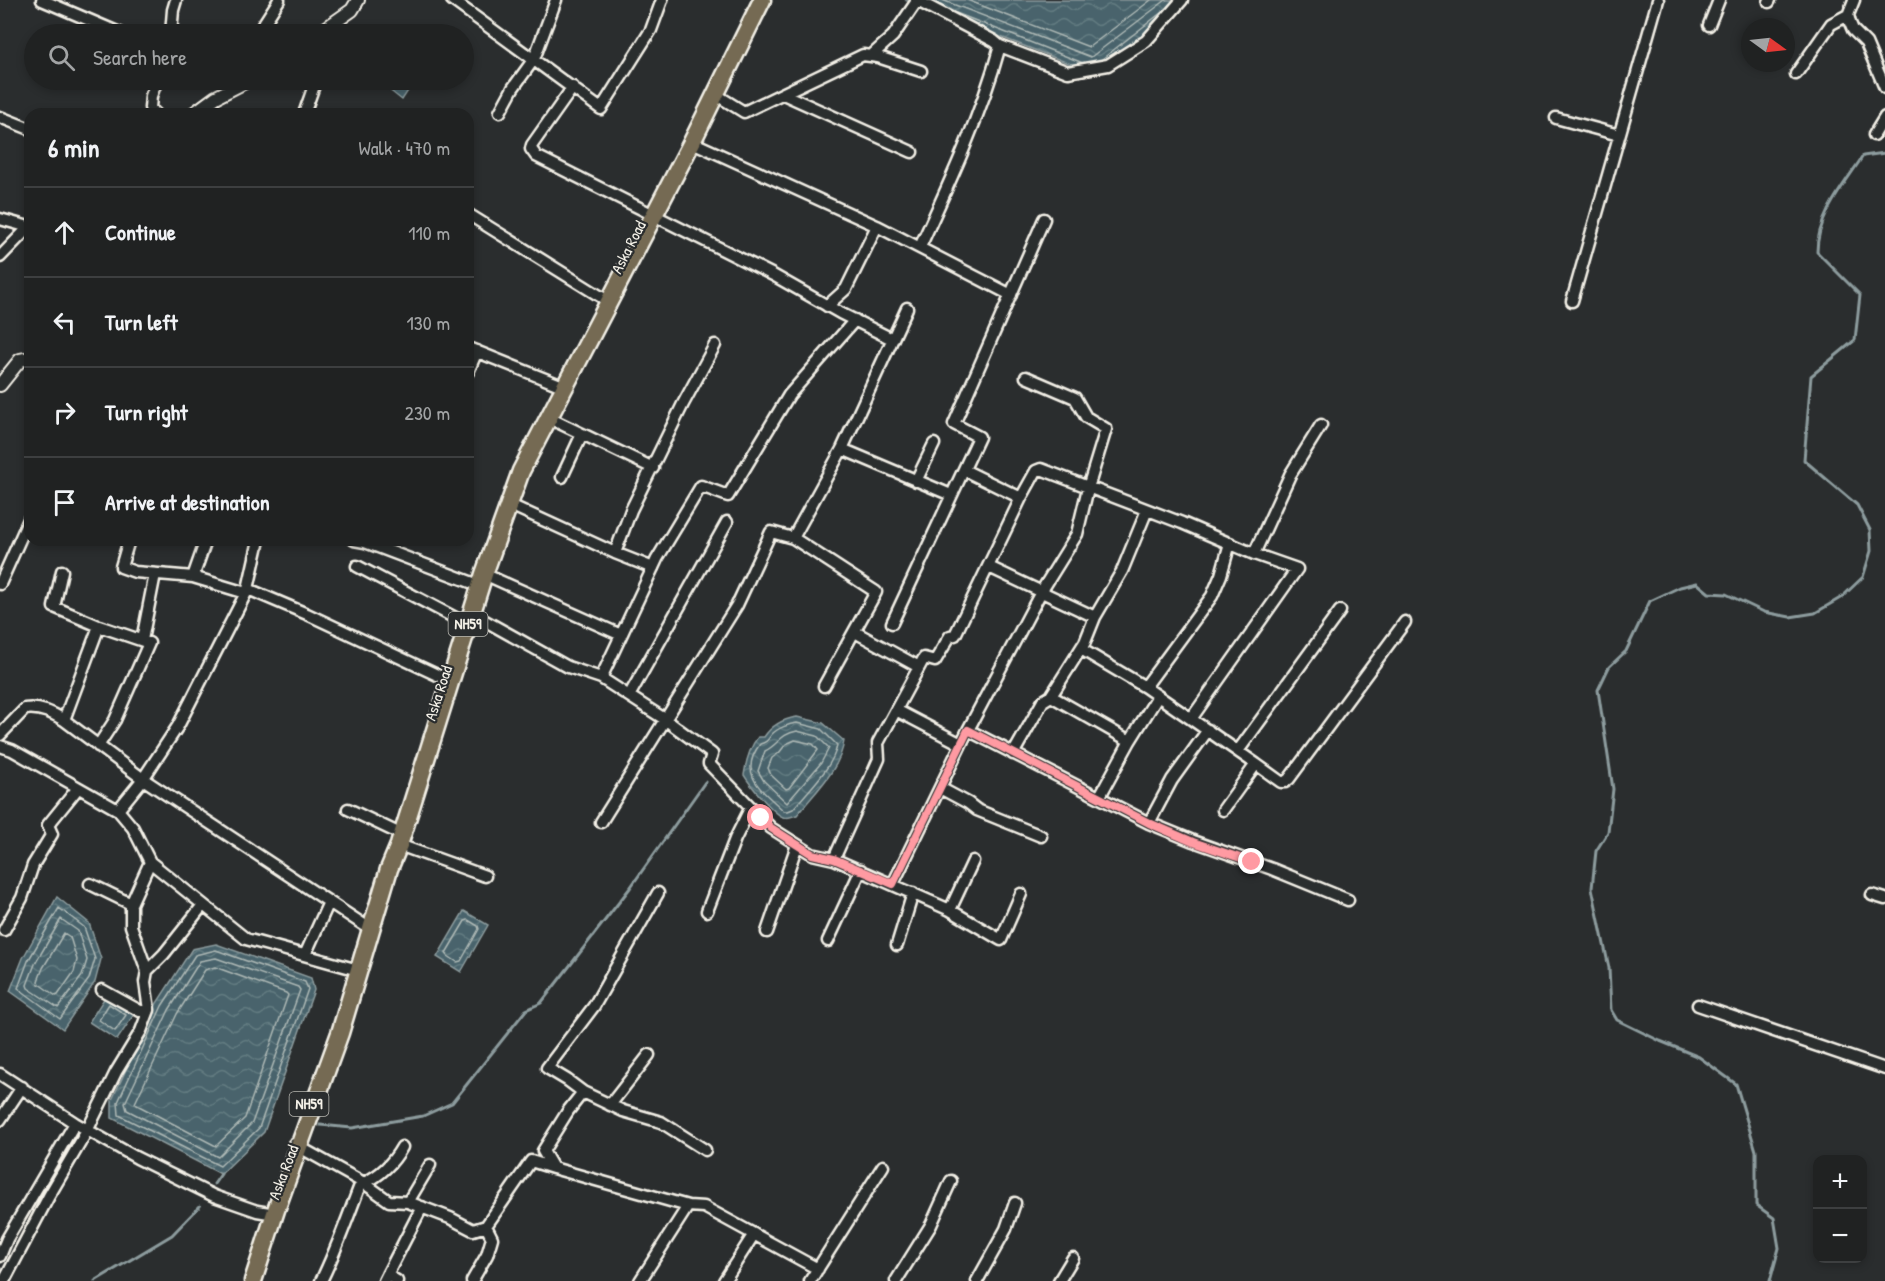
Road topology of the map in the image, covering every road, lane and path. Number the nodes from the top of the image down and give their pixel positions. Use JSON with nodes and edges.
{"nodes":[{"id":1,"x":42,"y":0,"type":"edge"},
{"id":2,"x":176,"y":0,"type":"edge"},
{"id":3,"x":279,"y":0,"type":"edge"},
{"id":4,"x":358,"y":0,"type":"edge"},
{"id":5,"x":452,"y":0,"type":"edge"},
{"id":6,"x":556,"y":0,"type":"edge"},
{"id":7,"x":662,"y":0,"type":"edge"},
{"id":8,"x":754,"y":0,"type":"edge"},
{"id":9,"x":762,"y":0,"type":"edge"},
{"id":10,"x":917,"y":0,"type":"edge"},
{"id":11,"x":1182,"y":0,"type":"edge"},
{"id":12,"x":1658,"y":0,"type":"edge"},
{"id":13,"x":1719,"y":0,"type":"edge"},
{"id":14,"x":1854,"y":0,"type":"edge"},
{"id":15,"x":1848,"y":15,"type":"junction"},
{"id":16,"x":98,"y":24,"type":"edge"},
{"id":17,"x":172,"y":24,"type":"edge"},
{"id":18,"x":264,"y":24,"type":"edge"},
{"id":19,"x":339,"y":24,"type":"edge"},
{"id":20,"x":1709,"y":25,"type":"dead end"},
{"id":21,"x":1000,"y":46,"type":"junction"},
{"id":22,"x":871,"y":56,"type":"junction"},
{"id":23,"x":534,"y":59,"type":"junction"},
{"id":24,"x":921,"y":71,"type":"dead end"},
{"id":25,"x":1796,"y":74,"type":"dead end"},
{"id":26,"x":573,"y":87,"type":"junction"},
{"id":27,"x":1885,"y":88,"type":"edge"},
{"id":28,"x":153,"y":90,"type":"edge"},
{"id":29,"x":230,"y":90,"type":"edge"},
{"id":30,"x":312,"y":90,"type":"edge"},
{"id":31,"x":783,"y":93,"type":"junction"},
{"id":32,"x":715,"y":94,"type":"junction"},
{"id":33,"x":150,"y":108,"type":"edge"},
{"id":34,"x":201,"y":108,"type":"edge"},
{"id":35,"x":305,"y":108,"type":"edge"},
{"id":36,"x":500,"y":112,"type":"dead end"},
{"id":37,"x":0,"y":117,"type":"edge"},
{"id":38,"x":1885,"y":117,"type":"edge"},
{"id":39,"x":1556,"y":118,"type":"dead end"},
{"id":40,"x":24,"y":127,"type":"edge"},
{"id":41,"x":1619,"y":135,"type":"junction"},
{"id":42,"x":1874,"y":135,"type":"dead end"},
{"id":43,"x":692,"y":142,"type":"junction"},
{"id":44,"x":912,"y":152,"type":"dead end"},
{"id":45,"x":649,"y":214,"type":"junction"},
{"id":46,"x":474,"y":218,"type":"edge"},
{"id":47,"x":0,"y":219,"type":"edge"},
{"id":48,"x":1044,"y":219,"type":"dead end"},
{"id":49,"x":24,"y":226,"type":"edge"},
{"id":50,"x":877,"y":226,"type":"junction"},
{"id":51,"x":24,"y":232,"type":"edge"},
{"id":52,"x":920,"y":247,"type":"junction"},
{"id":53,"x":0,"y":257,"type":"edge"},
{"id":54,"x":1011,"y":295,"type":"junction"},
{"id":55,"x":603,"y":298,"type":"junction"},
{"id":56,"x":1572,"y":301,"type":"dead end"},
{"id":57,"x":827,"y":306,"type":"junction"},
{"id":58,"x":907,"y":308,"type":"dead end"},
{"id":59,"x":855,"y":320,"type":"junction"},
{"id":60,"x":892,"y":339,"type":"junction"},
{"id":61,"x":715,"y":345,"type":"dead end"},
{"id":62,"x":474,"y":351,"type":"edge"},
{"id":63,"x":24,"y":359,"type":"edge"},
{"id":64,"x":1026,"y":377,"type":"dead end"},
{"id":65,"x":0,"y":385,"type":"edge"},
{"id":66,"x":561,"y":386,"type":"junction"},
{"id":67,"x":549,"y":418,"type":"junction"},
{"id":68,"x":1321,"y":425,"type":"dead end"},
{"id":69,"x":582,"y":434,"type":"junction"},
{"id":70,"x":934,"y":444,"type":"dead end"},
{"id":71,"x":842,"y":449,"type":"junction"},
{"id":72,"x":653,"y":468,"type":"junction"},
{"id":73,"x":964,"y":470,"type":"junction"},
{"id":74,"x":562,"y":477,"type":"dead end"},
{"id":75,"x":916,"y":480,"type":"junction"},
{"id":76,"x":1089,"y":488,"type":"junction"},
{"id":77,"x":951,"y":495,"type":"junction"},
{"id":78,"x":1021,"y":498,"type":"junction"},
{"id":79,"x":508,"y":504,"type":"junction"},
{"id":80,"x":1147,"y":510,"type":"junction"},
{"id":81,"x":727,"y":522,"type":"dead end"},
{"id":82,"x":24,"y":531,"type":"edge"},
{"id":83,"x":793,"y":538,"type":"junction"},
{"id":84,"x":1230,"y":543,"type":"junction"},
{"id":85,"x":127,"y":546,"type":"edge"},
{"id":86,"x":204,"y":546,"type":"edge"},
{"id":87,"x":258,"y":546,"type":"edge"},
{"id":88,"x":378,"y":546,"type":"edge"},
{"id":89,"x":615,"y":553,"type":"junction"},
{"id":90,"x":1254,"y":554,"type":"junction"},
{"id":91,"x":357,"y":566,"type":"dead end"},
{"id":92,"x":988,"y":567,"type":"junction"},
{"id":93,"x":653,"y":568,"type":"junction"},
{"id":94,"x":63,"y":571,"type":"dead end"},
{"id":95,"x":154,"y":574,"type":"junction"},
{"id":96,"x":194,"y":577,"type":"junction"},
{"id":97,"x":478,"y":578,"type":"junction"},
{"id":98,"x":0,"y":584,"type":"edge"},
{"id":99,"x":247,"y":591,"type":"junction"},
{"id":100,"x":1041,"y":592,"type":"junction"},
{"id":101,"x":1340,"y":611,"type":"dead end"},
{"id":102,"x":466,"y":617,"type":"junction"},
{"id":103,"x":1095,"y":617,"type":"junction"},
{"id":104,"x":1405,"y":622,"type":"dead end"},
{"id":105,"x":892,"y":623,"type":"dead end"},
{"id":106,"x":99,"y":626,"type":"junction"},
{"id":107,"x":855,"y":632,"type":"junction"},
{"id":108,"x":621,"y":635,"type":"junction"},
{"id":109,"x":142,"y":640,"type":"junction"},
{"id":110,"x":1081,"y":649,"type":"junction"},
{"id":111,"x":920,"y":667,"type":"junction"},
{"id":112,"x":601,"y":678,"type":"junction"},
{"id":113,"x":447,"y":680,"type":"junction"},
{"id":114,"x":824,"y":687,"type":"dead end"},
{"id":115,"x":1145,"y":687,"type":"junction"},
{"id":116,"x":629,"y":696,"type":"junction"},
{"id":117,"x":1052,"y":696,"type":"junction"},
{"id":118,"x":1158,"y":696,"type":"junction"},
{"id":119,"x":896,"y":710,"type":"junction"},
{"id":120,"x":1191,"y":719,"type":"junction"},
{"id":121,"x":64,"y":720,"type":"junction"},
{"id":122,"x":666,"y":720,"type":"junction"},
{"id":123,"x":968,"y":730,"type":"junction"},
{"id":124,"x":1208,"y":730,"type":"junction"},
{"id":125,"x":0,"y":735,"type":"edge"},
{"id":126,"x":1130,"y":741,"type":"junction"},
{"id":127,"x":961,"y":744,"type":"junction"},
{"id":128,"x":0,"y":746,"type":"edge"},
{"id":129,"x":98,"y":746,"type":"junction"},
{"id":130,"x":1238,"y":751,"type":"junction"},
{"id":131,"x":1013,"y":754,"type":"junction"},
{"id":132,"x":1256,"y":764,"type":"junction"},
{"id":133,"x":143,"y":779,"type":"junction"},
{"id":134,"x":78,"y":788,"type":"junction"},
{"id":135,"x":940,"y":788,"type":"junction"},
{"id":136,"x":1100,"y":796,"type":"junction"},
{"id":137,"x":751,"y":807,"type":"junction"},
{"id":138,"x":348,"y":809,"type":"dead end"},
{"id":139,"x":118,"y":810,"type":"junction"},
{"id":140,"x":1222,"y":810,"type":"dead end"},
{"id":141,"x":601,"y":822,"type":"dead end"},
{"id":142,"x":1149,"y":823,"type":"junction"},
{"id":143,"x":1041,"y":836,"type":"dead end"},
{"id":144,"x":396,"y":838,"type":"junction"},
{"id":145,"x":798,"y":844,"type":"junction"},
{"id":146,"x":834,"y":859,"type":"junction"},
{"id":147,"x":973,"y":861,"type":"dead end"},
{"id":148,"x":150,"y":862,"type":"junction"},
{"id":149,"x":861,"y":870,"type":"junction"},
{"id":150,"x":484,"y":876,"type":"dead end"},
{"id":151,"x":90,"y":884,"type":"dead end"},
{"id":152,"x":893,"y":884,"type":"junction"},
{"id":153,"x":913,"y":893,"type":"junction"},
{"id":154,"x":658,"y":894,"type":"dead end"},
{"id":155,"x":1021,"y":894,"type":"dead end"},
{"id":156,"x":1872,"y":895,"type":"dead end"},
{"id":157,"x":1885,"y":899,"type":"edge"},
{"id":158,"x":1348,"y":900,"type":"dead end"},
{"id":159,"x":329,"y":902,"type":"junction"},
{"id":160,"x":131,"y":904,"type":"junction"},
{"id":161,"x":203,"y":905,"type":"junction"},
{"id":162,"x":950,"y":910,"type":"junction"},
{"id":163,"x":707,"y":911,"type":"dead end"},
{"id":164,"x":368,"y":927,"type":"junction"},
{"id":165,"x":4,"y":930,"type":"dead end"},
{"id":166,"x":767,"y":932,"type":"dead end"},
{"id":167,"x":828,"y":941,"type":"dead end"},
{"id":168,"x":897,"y":945,"type":"dead end"},
{"id":169,"x":305,"y":955,"type":"junction"},
{"id":170,"x":351,"y":968,"type":"junction"},
{"id":171,"x":147,"y":971,"type":"junction"},
{"id":172,"x":102,"y":990,"type":"dead end"},
{"id":173,"x":1698,"y":1005,"type":"dead end"},
{"id":174,"x":149,"y":1010,"type":"junction"},
{"id":175,"x":649,"y":1055,"type":"dead end"},
{"id":176,"x":1885,"y":1069,"type":"edge"},
{"id":177,"x":0,"y":1074,"type":"edge"},
{"id":178,"x":22,"y":1087,"type":"junction"},
{"id":179,"x":583,"y":1092,"type":"junction"},
{"id":180,"x":610,"y":1105,"type":"junction"},
{"id":181,"x":0,"y":1120,"type":"edge"},
{"id":182,"x":75,"y":1124,"type":"junction"},
{"id":183,"x":87,"y":1131,"type":"junction"},
{"id":184,"x":297,"y":1145,"type":"junction"},
{"id":185,"x":402,"y":1147,"type":"dead end"},
{"id":186,"x":705,"y":1150,"type":"dead end"},
{"id":187,"x":430,"y":1165,"type":"dead end"},
{"id":188,"x":883,"y":1166,"type":"dead end"},
{"id":189,"x":553,"y":1168,"type":"junction"},
{"id":190,"x":951,"y":1181,"type":"dead end"},
{"id":191,"x":364,"y":1183,"type":"junction"},
{"id":192,"x":408,"y":1202,"type":"junction"},
{"id":193,"x":1015,"y":1203,"type":"dead end"},
{"id":194,"x":687,"y":1206,"type":"junction"},
{"id":195,"x":422,"y":1207,"type":"junction"},
{"id":196,"x":272,"y":1214,"type":"junction"},
{"id":197,"x":486,"y":1226,"type":"junction"},
{"id":198,"x":754,"y":1234,"type":"junction"},
{"id":199,"x":0,"y":1256,"type":"edge"},
{"id":200,"x":1073,"y":1258,"type":"dead end"},
{"id":201,"x":0,"y":1264,"type":"edge"},
{"id":202,"x":818,"y":1269,"type":"junction"},
{"id":203,"x":6,"y":1277,"type":"edge"},
{"id":204,"x":389,"y":1279,"type":"edge"},
{"id":205,"x":246,"y":1281,"type":"edge"},
{"id":206,"x":254,"y":1281,"type":"edge"},
{"id":207,"x":321,"y":1281,"type":"edge"},
{"id":208,"x":472,"y":1281,"type":"edge"},
{"id":209,"x":640,"y":1281,"type":"edge"},
{"id":210,"x":723,"y":1281,"type":"edge"},
{"id":211,"x":810,"y":1281,"type":"edge"},
{"id":212,"x":896,"y":1281,"type":"edge"},
{"id":213,"x":977,"y":1281,"type":"edge"},
{"id":214,"x":1059,"y":1281,"type":"edge"}],
"edges":[{"from":1,"to":16,"type":"street"},
{"from":2,"to":17,"type":"street"},
{"from":3,"to":18,"type":"street"},
{"from":4,"to":19,"type":"street"},
{"from":5,"to":23,"type":"street"},
{"from":6,"to":23,"type":"street"},
{"from":7,"to":26,"type":"street"},
{"from":8,"to":45,"type":"highway","name":"Aska Road","number":"NH59"},
{"from":9,"to":32,"type":"highway","number":"NH59"},
{"from":10,"to":21,"type":"street"},
{"from":10,"to":22,"type":"street"},
{"from":11,"to":21,"type":"street"},
{"from":12,"to":41,"type":"street"},
{"from":13,"to":20,"type":"street"},
{"from":14,"to":15,"type":"street"},
{"from":15,"to":25,"type":"street"},
{"from":15,"to":27,"type":"street"},
{"from":21,"to":52,"type":"street"},
{"from":22,"to":24,"type":"street"},
{"from":22,"to":31,"type":"street"},
{"from":23,"to":26,"type":"street"},
{"from":23,"to":36,"type":"street"},
{"from":26,"to":45,"type":"street"},
{"from":28,"to":33,"type":"street"},
{"from":29,"to":34,"type":"street"},
{"from":30,"to":35,"type":"street"},
{"from":31,"to":32,"type":"street"},
{"from":31,"to":44,"type":"street"},
{"from":32,"to":43,"type":"highway","number":"NH59"},
{"from":37,"to":40,"type":"street"},
{"from":38,"to":42,"type":"street"},
{"from":39,"to":41,"type":"street"},
{"from":41,"to":56,"type":"street"},
{"from":43,"to":45,"type":"highway","number":"NH59"},
{"from":43,"to":50,"type":"street"},
{"from":45,"to":55,"type":"highway","name":"Aska Road","number":"NH59"},
{"from":45,"to":57,"type":"street"},
{"from":45,"to":66,"type":"highway","number":"NH59"},
{"from":46,"to":55,"type":"street"},
{"from":47,"to":49,"type":"street"},
{"from":48,"to":54,"type":"street"},
{"from":50,"to":52,"type":"street"},
{"from":50,"to":57,"type":"street"},
{"from":51,"to":53,"type":"street"},
{"from":52,"to":54,"type":"street"},
{"from":54,"to":73,"type":"street"},
{"from":55,"to":66,"type":"highway","name":"Aska Road","number":"NH59"},
{"from":57,"to":59,"type":"street"},
{"from":58,"to":60,"type":"street"},
{"from":59,"to":60,"type":"street"},
{"from":59,"to":93,"type":"street"},
{"from":60,"to":71,"type":"street"},
{"from":61,"to":72,"type":"street"},
{"from":62,"to":66,"type":"street"},
{"from":63,"to":65,"type":"street"},
{"from":64,"to":76,"type":"street"},
{"from":66,"to":67,"type":"highway","number":"NH59"},
{"from":66,"to":97,"type":"highway","name":"Aska Road","number":"NH59"},
{"from":67,"to":69,"type":"street"},
{"from":67,"to":79,"type":"highway","number":"NH59"},
{"from":68,"to":90,"type":"street"},
{"from":69,"to":72,"type":"street"},
{"from":69,"to":74,"type":"street"},
{"from":70,"to":75,"type":"street"},
{"from":71,"to":75,"type":"street"},
{"from":71,"to":83,"type":"street"},
{"from":72,"to":89,"type":"street"},
{"from":73,"to":77,"type":"street"},
{"from":73,"to":78,"type":"street"},
{"from":75,"to":77,"type":"street"},
{"from":76,"to":78,"type":"street"},
{"from":76,"to":80,"type":"street"},
{"from":76,"to":100,"type":"street"},
{"from":77,"to":105,"type":"street"},
{"from":78,"to":92,"type":"street"},
{"from":79,"to":89,"type":"street"},
{"from":79,"to":97,"type":"highway","number":"NH59"},
{"from":80,"to":84,"type":"street"},
{"from":80,"to":103,"type":"street"},
{"from":81,"to":116,"type":"street"},
{"from":82,"to":98,"type":"street"},
{"from":83,"to":107,"type":"street"},
{"from":83,"to":122,"type":"street"},
{"from":84,"to":90,"type":"street"},
{"from":84,"to":115,"type":"street"},
{"from":85,"to":95,"type":"street"},
{"from":86,"to":96,"type":"street"},
{"from":87,"to":99,"type":"street"},
{"from":88,"to":97,"type":"street"},
{"from":89,"to":93,"type":"street"},
{"from":90,"to":120,"type":"street"},
{"from":91,"to":102,"type":"street"},
{"from":92,"to":100,"type":"street"},
{"from":92,"to":111,"type":"street"},
{"from":93,"to":108,"type":"street"},
{"from":94,"to":106,"type":"street"},
{"from":95,"to":96,"type":"street"},
{"from":95,"to":109,"type":"street"},
{"from":96,"to":99,"type":"street"},
{"from":97,"to":102,"type":"highway","name":"Aska Road","number":"NH59"},
{"from":97,"to":108,"type":"street"},
{"from":99,"to":113,"type":"street"},
{"from":99,"to":133,"type":"street"},
{"from":100,"to":103,"type":"street"},
{"from":100,"to":123,"type":"street"},
{"from":101,"to":130,"type":"street"},
{"from":102,"to":112,"type":"street"},
{"from":102,"to":113,"type":"highway","name":"Aska Road","number":"NH59"},
{"from":103,"to":110,"type":"street"},
{"from":104,"to":132,"type":"street"},
{"from":106,"to":109,"type":"street"},
{"from":106,"to":121,"type":"street"},
{"from":107,"to":111,"type":"street"},
{"from":107,"to":114,"type":"street"},
{"from":108,"to":112,"type":"street"},
{"from":109,"to":129,"type":"street"},
{"from":110,"to":115,"type":"street"},
{"from":110,"to":117,"type":"street"},
{"from":111,"to":119,"type":"street"},
{"from":112,"to":116,"type":"street"},
{"from":113,"to":144,"type":"highway","name":"Aska Road","number":"NH59"},
{"from":115,"to":118,"type":"street"},
{"from":116,"to":122,"type":"street"},
{"from":117,"to":126,"type":"street"},
{"from":117,"to":131,"type":"street"},
{"from":118,"to":120,"type":"street"},
{"from":118,"to":126,"type":"street"},
{"from":119,"to":127,"type":"street"},
{"from":119,"to":146,"type":"street"},
{"from":120,"to":124,"type":"street"},
{"from":121,"to":125,"type":"street"},
{"from":121,"to":129,"type":"street"},
{"from":122,"to":137,"type":"street"},
{"from":122,"to":141,"type":"street"},
{"from":123,"to":127,"type":"street"},
{"from":123,"to":131,"type":"street"},
{"from":124,"to":130,"type":"street"},
{"from":124,"to":142,"type":"street"},
{"from":126,"to":136,"type":"street"},
{"from":127,"to":135,"type":"street"},
{"from":128,"to":134,"type":"street"},
{"from":129,"to":133,"type":"street"},
{"from":130,"to":132,"type":"street"},
{"from":131,"to":136,"type":"street"},
{"from":132,"to":140,"type":"street"},
{"from":133,"to":139,"type":"street"},
{"from":133,"to":159,"type":"street"},
{"from":134,"to":139,"type":"street"},
{"from":134,"to":165,"type":"street"},
{"from":135,"to":143,"type":"street"},
{"from":135,"to":152,"type":"street"},
{"from":136,"to":142,"type":"street"},
{"from":137,"to":145,"type":"street"},
{"from":137,"to":163,"type":"street"},
{"from":138,"to":144,"type":"street"},
{"from":139,"to":148,"type":"street"},
{"from":142,"to":158,"type":"street"},
{"from":144,"to":150,"type":"street"},
{"from":144,"to":164,"type":"highway","name":"Aska Road","number":"NH59"},
{"from":145,"to":146,"type":"street"},
{"from":145,"to":166,"type":"street"},
{"from":146,"to":149,"type":"street"},
{"from":147,"to":162,"type":"street"},
{"from":148,"to":160,"type":"street"},
{"from":148,"to":161,"type":"street"},
{"from":149,"to":152,"type":"street"},
{"from":149,"to":167,"type":"street"},
{"from":151,"to":160,"type":"street"},
{"from":152,"to":153,"type":"street"},
{"from":153,"to":162,"type":"street"},
{"from":153,"to":168,"type":"street"},
{"from":154,"to":179,"type":"street"},
{"from":155,"to":162,"type":"street"},
{"from":156,"to":157,"type":"street"},
{"from":159,"to":164,"type":"street"},
{"from":159,"to":169,"type":"street"},
{"from":160,"to":171,"type":"street"},
{"from":161,"to":169,"type":"street"},
{"from":161,"to":171,"type":"street"},
{"from":164,"to":170,"type":"highway","name":"Aska Road","number":"NH59"},
{"from":164,"to":184,"type":"highway","number":"NH59"},
{"from":169,"to":170,"type":"street"},
{"from":170,"to":184,"type":"highway","name":"Aska Road","number":"NH59"},
{"from":171,"to":174,"type":"street"},
{"from":172,"to":174,"type":"street"},
{"from":173,"to":176,"type":"street"},
{"from":174,"to":183,"type":"street"},
{"from":175,"to":180,"type":"street"},
{"from":177,"to":178,"type":"street"},
{"from":178,"to":181,"type":"street"},
{"from":178,"to":182,"type":"street"},
{"from":179,"to":180,"type":"street"},
{"from":179,"to":189,"type":"street"},
{"from":180,"to":186,"type":"street"},
{"from":182,"to":183,"type":"street"},
{"from":182,"to":199,"type":"street"},
{"from":183,"to":196,"type":"street"},
{"from":183,"to":203,"type":"street"},
{"from":184,"to":191,"type":"street"},
{"from":184,"to":196,"type":"highway","number":"NH59"},
{"from":185,"to":191,"type":"street"},
{"from":187,"to":192,"type":"street"},
{"from":188,"to":202,"type":"street"},
{"from":189,"to":194,"type":"street"},
{"from":189,"to":197,"type":"street"},
{"from":190,"to":212,"type":"street"},
{"from":191,"to":192,"type":"street"},
{"from":191,"to":207,"type":"street"},
{"from":192,"to":195,"type":"street"},
{"from":193,"to":213,"type":"street"},
{"from":194,"to":198,"type":"street"},
{"from":194,"to":209,"type":"street"},
{"from":195,"to":197,"type":"street"},
{"from":195,"to":204,"type":"street"},
{"from":196,"to":205,"type":"highway","name":"Aska Road","number":"NH59"},
{"from":196,"to":206,"type":"highway","number":"NH59"},
{"from":197,"to":208,"type":"street"},
{"from":198,"to":202,"type":"street"},
{"from":198,"to":210,"type":"street"},
{"from":200,"to":214,"type":"street"},
{"from":201,"to":203,"type":"street"},
{"from":202,"to":211,"type":"street"}]}
